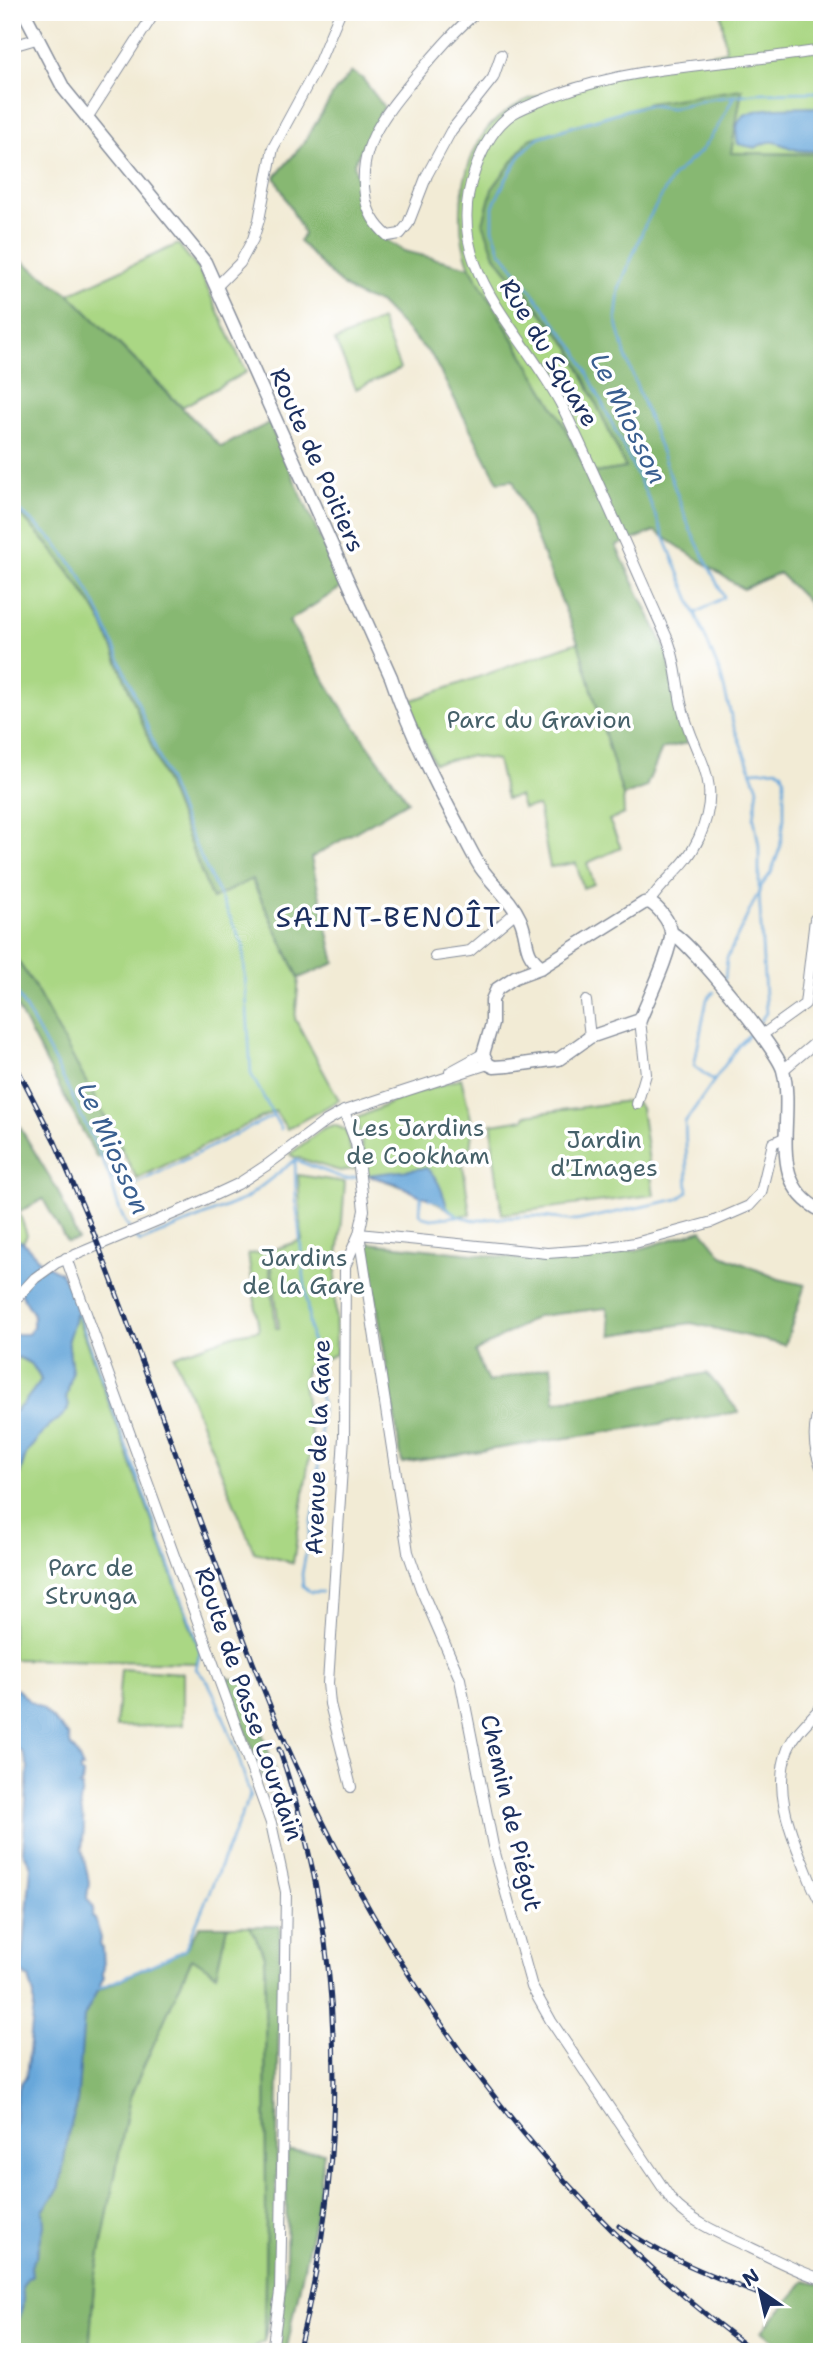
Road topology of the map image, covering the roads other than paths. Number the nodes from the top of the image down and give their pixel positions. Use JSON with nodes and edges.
{"nodes":[{"id":1,"x":24,"y":12,"type":"edge"},
{"id":2,"x":155,"y":12,"type":"edge"},
{"id":3,"x":340,"y":12,"type":"edge"},
{"id":4,"x":477,"y":12,"type":"edge"},
{"id":5,"x":36,"y":38,"type":"junction"},
{"id":6,"x":12,"y":46,"type":"edge"},
{"id":7,"x":822,"y":50,"type":"edge"},
{"id":8,"x":501,"y":55,"type":"dead end"},
{"id":9,"x":87,"y":118,"type":"junction"},
{"id":10,"x":216,"y":286,"type":"junction"},
{"id":11,"x":649,"y":902,"type":"junction"},
{"id":12,"x":516,"y":912,"type":"junction"},
{"id":13,"x":815,"y":919,"type":"dead end"},
{"id":14,"x":671,"y":933,"type":"junction"},
{"id":15,"x":527,"y":949,"type":"junction"},
{"id":16,"x":435,"y":956,"type":"dead end"},
{"id":17,"x":541,"y":967,"type":"junction"},
{"id":18,"x":515,"y":977,"type":"junction"},
{"id":19,"x":586,"y":1001,"type":"dead end"},
{"id":20,"x":639,"y":1020,"type":"junction"},
{"id":21,"x":762,"y":1035,"type":"junction"},
{"id":22,"x":590,"y":1037,"type":"junction"},
{"id":23,"x":822,"y":1037,"type":"edge"},
{"id":24,"x":486,"y":1059,"type":"junction"},
{"id":25,"x":783,"y":1070,"type":"junction"},
{"id":26,"x":637,"y":1104,"type":"dead end"},
{"id":27,"x":344,"y":1111,"type":"junction"},
{"id":28,"x":786,"y":1137,"type":"junction"},
{"id":29,"x":822,"y":1211,"type":"edge"},
{"id":30,"x":359,"y":1234,"type":"junction"},
{"id":31,"x":61,"y":1260,"type":"junction"},
{"id":32,"x":13,"y":1302,"type":"edge"},
{"id":33,"x":822,"y":1401,"type":"edge"},
{"id":34,"x":822,"y":1469,"type":"edge"},
{"id":35,"x":822,"y":1706,"type":"edge"},
{"id":36,"x":351,"y":1787,"type":"dead end"},
{"id":37,"x":822,"y":1904,"type":"edge"},
{"id":38,"x":822,"y":2279,"type":"edge"},
{"id":39,"x":272,"y":2352,"type":"edge"}],
"edges":[{"from":1,"to":5,"type":"street","name":"Route de Poitiers"},
{"from":2,"to":9,"type":"street"},
{"from":3,"to":10,"type":"street"},
{"from":4,"to":8,"type":"street"},
{"from":5,"to":6,"type":"street"},
{"from":5,"to":9,"type":"street","name":"Route de Poitiers"},
{"from":7,"to":11,"type":"street","name":"Rue du Square"},
{"from":9,"to":10,"type":"street","name":"Route de Poitiers"},
{"from":10,"to":12,"type":"street","name":"Route de Poitiers"},
{"from":11,"to":14,"type":"street"},
{"from":11,"to":17,"type":"street"},
{"from":12,"to":15,"type":"street","name":"Route de Poitiers"},
{"from":12,"to":16,"type":"street"},
{"from":13,"to":21,"type":"street"},
{"from":14,"to":20,"type":"street"},
{"from":14,"to":21,"type":"street"},
{"from":15,"to":17,"type":"street","name":"Route de Poitiers"},
{"from":15,"to":18,"type":"street"},
{"from":17,"to":18,"type":"street"},
{"from":18,"to":24,"type":"street"},
{"from":19,"to":22,"type":"street"},
{"from":20,"to":22,"type":"street"},
{"from":20,"to":26,"type":"street"},
{"from":21,"to":25,"type":"street"},
{"from":22,"to":24,"type":"street"},
{"from":23,"to":25,"type":"street"},
{"from":24,"to":27,"type":"street"},
{"from":25,"to":28,"type":"street"},
{"from":27,"to":30,"type":"street","name":"Avenue de la Gare"},
{"from":27,"to":31,"type":"street"},
{"from":28,"to":29,"type":"street"},
{"from":28,"to":30,"type":"street"},
{"from":30,"to":36,"type":"street","name":"Avenue de la Gare"},
{"from":30,"to":38,"type":"street","name":"Chemin de Piégut"},
{"from":31,"to":32,"type":"street"},
{"from":31,"to":39,"type":"street","name":"Route de Passe Lourdain"},
{"from":33,"to":34,"type":"street"},
{"from":35,"to":37,"type":"street"}]}
